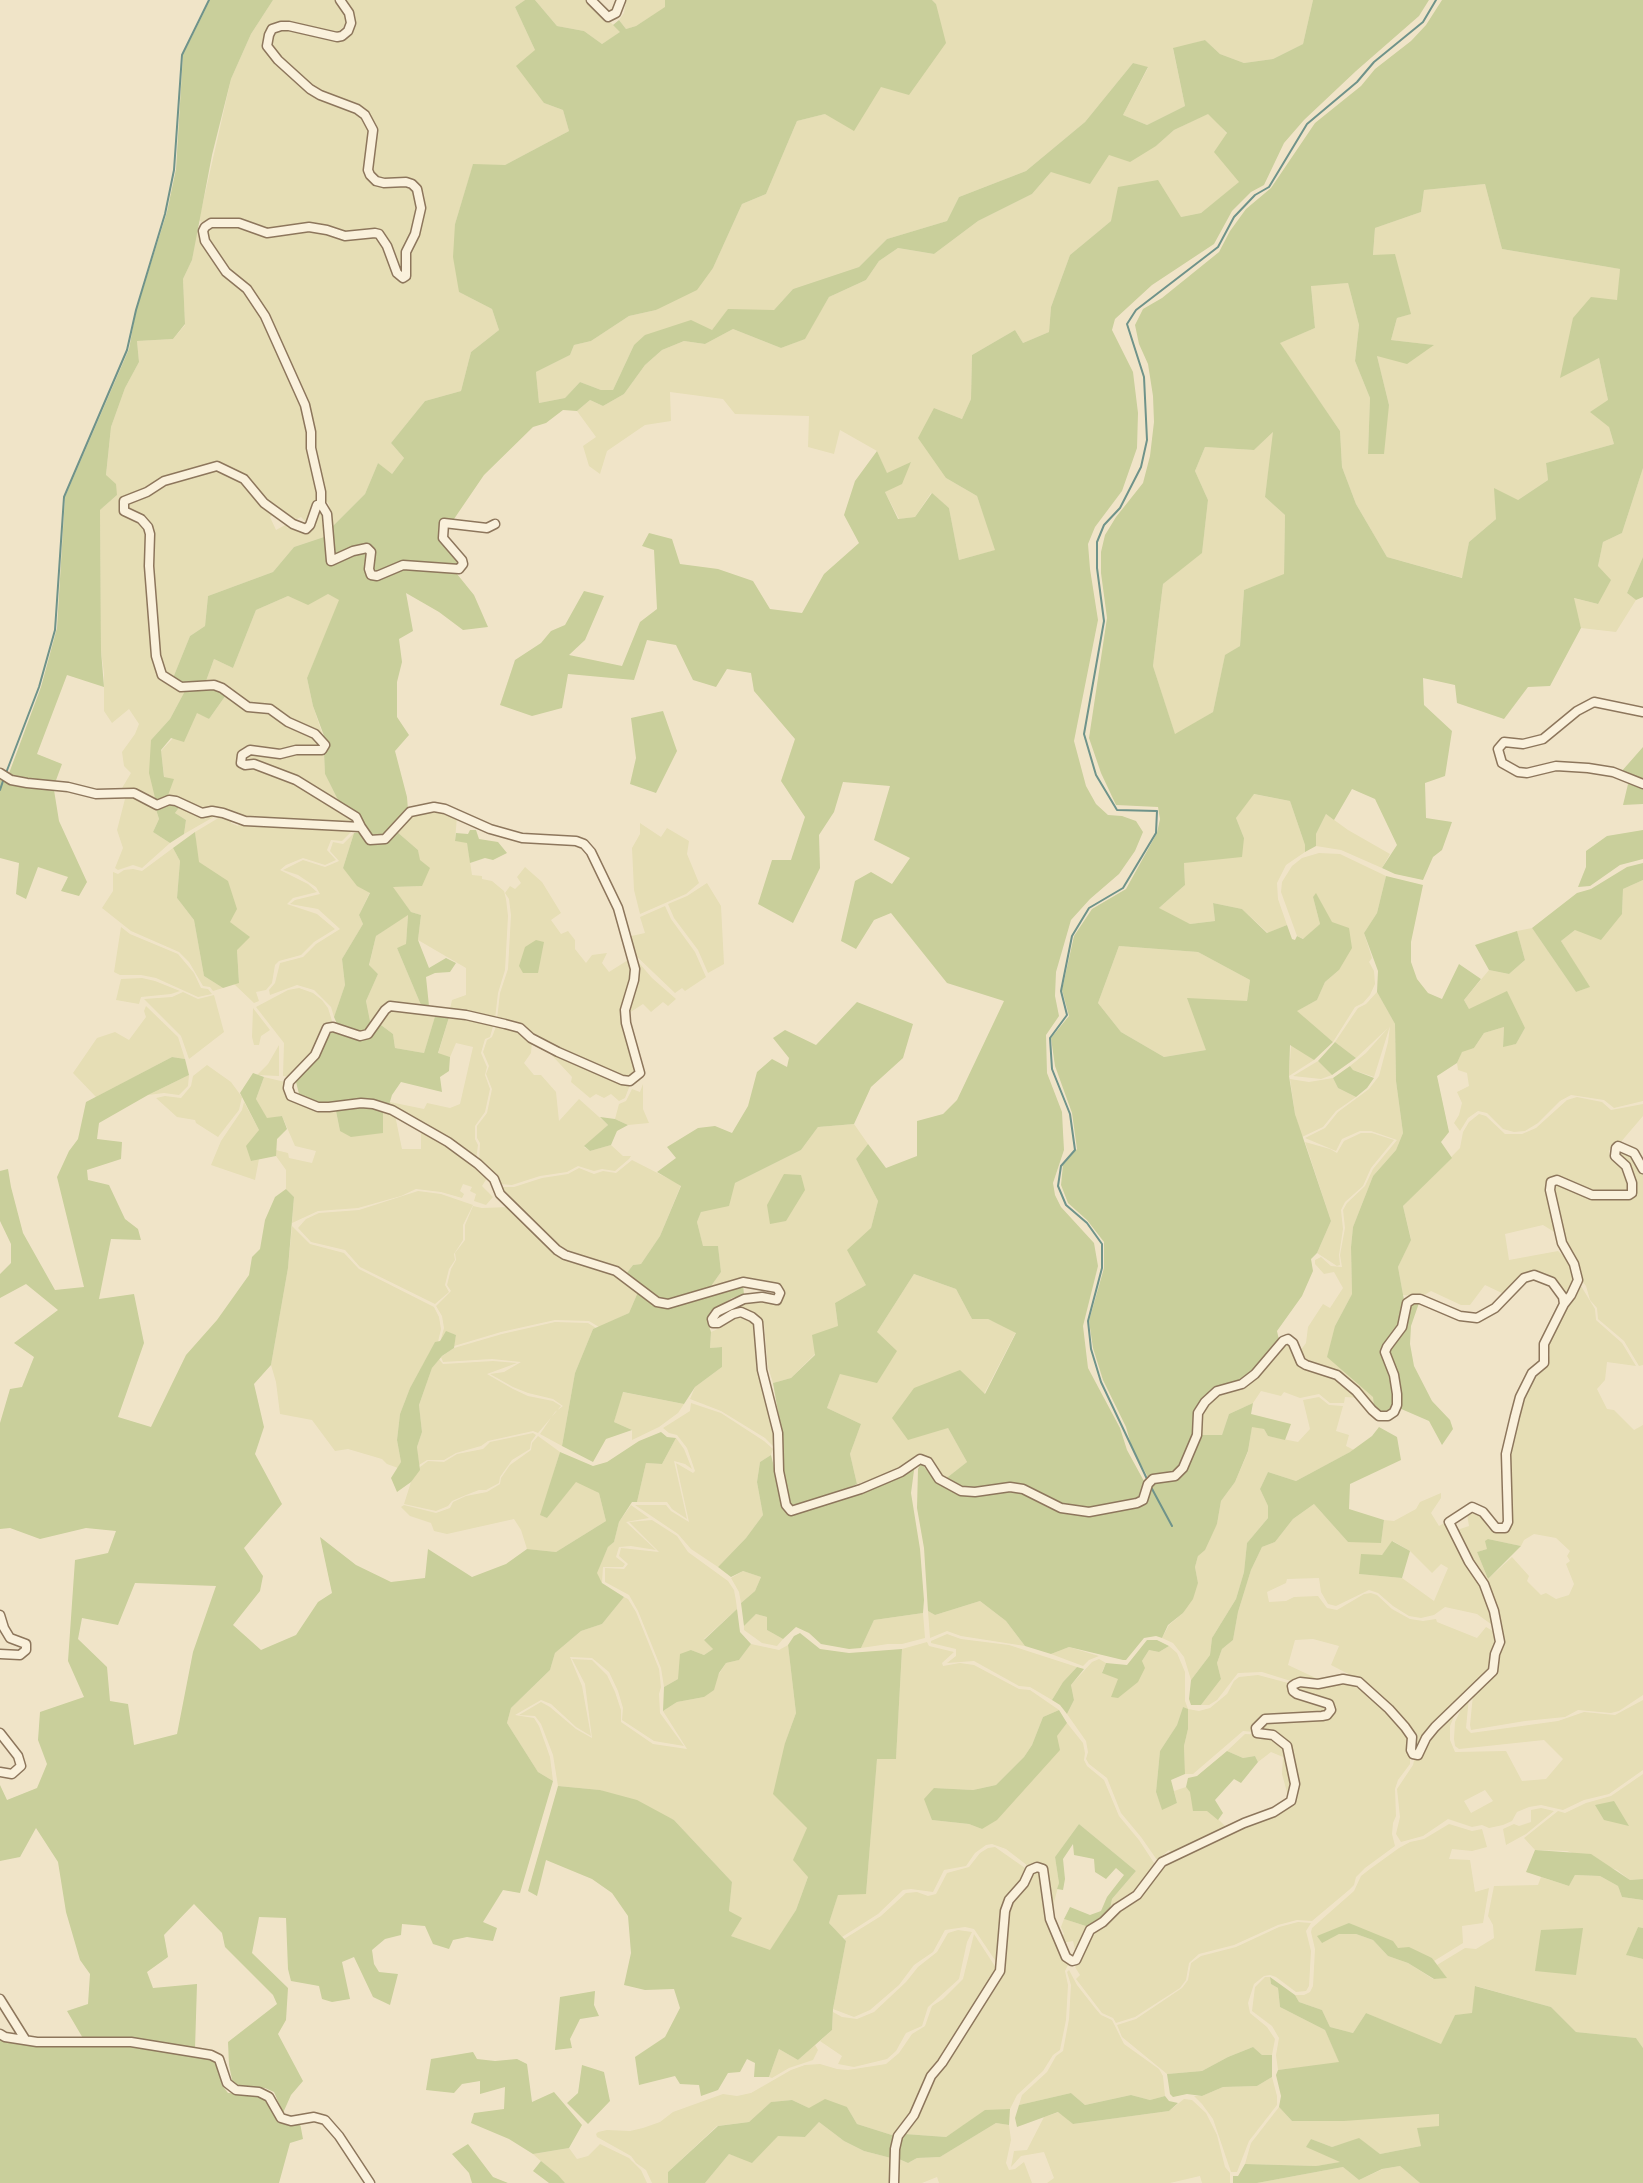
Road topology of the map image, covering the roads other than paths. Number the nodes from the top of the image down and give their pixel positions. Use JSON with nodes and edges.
{"nodes":[{"id":1,"x":340,"y":0,"type":"edge"},
{"id":2,"x":591,"y":0,"type":"edge"},
{"id":3,"x":621,"y":0,"type":"edge"},
{"id":4,"x":321,"y":504,"type":"junction"},
{"id":5,"x":495,"y":524,"type":"dead end"},
{"id":6,"x":1643,"y":712,"type":"edge"},
{"id":7,"x":0,"y":773,"type":"edge"},
{"id":8,"x":1643,"y":784,"type":"edge"},
{"id":9,"x":361,"y":827,"type":"junction"},
{"id":10,"x":1643,"y":1169,"type":"edge"},
{"id":11,"x":1564,"y":1304,"type":"junction"},
{"id":12,"x":0,"y":1615,"type":"edge"},
{"id":13,"x":0,"y":1654,"type":"edge"},
{"id":14,"x":0,"y":1733,"type":"edge"},
{"id":15,"x":0,"y":1772,"type":"edge"},
{"id":16,"x":0,"y":1999,"type":"edge"},
{"id":17,"x":0,"y":2034,"type":"edge"},
{"id":18,"x":25,"y":2039,"type":"junction"},
{"id":19,"x":370,"y":2183,"type":"edge"},
{"id":20,"x":894,"y":2183,"type":"edge"}],
"edges":[{"from":1,"to":4,"type":"street"},
{"from":2,"to":3,"type":"street"},
{"from":4,"to":5,"type":"street"},
{"from":4,"to":9,"type":"street"},
{"from":6,"to":8,"type":"street"},
{"from":7,"to":9,"type":"street"},
{"from":9,"to":11,"type":"street"},
{"from":10,"to":11,"type":"street"},
{"from":11,"to":20,"type":"street"},
{"from":12,"to":13,"type":"street"},
{"from":14,"to":15,"type":"street"},
{"from":16,"to":18,"type":"street"},
{"from":17,"to":18,"type":"street"},
{"from":18,"to":19,"type":"street"}]}
